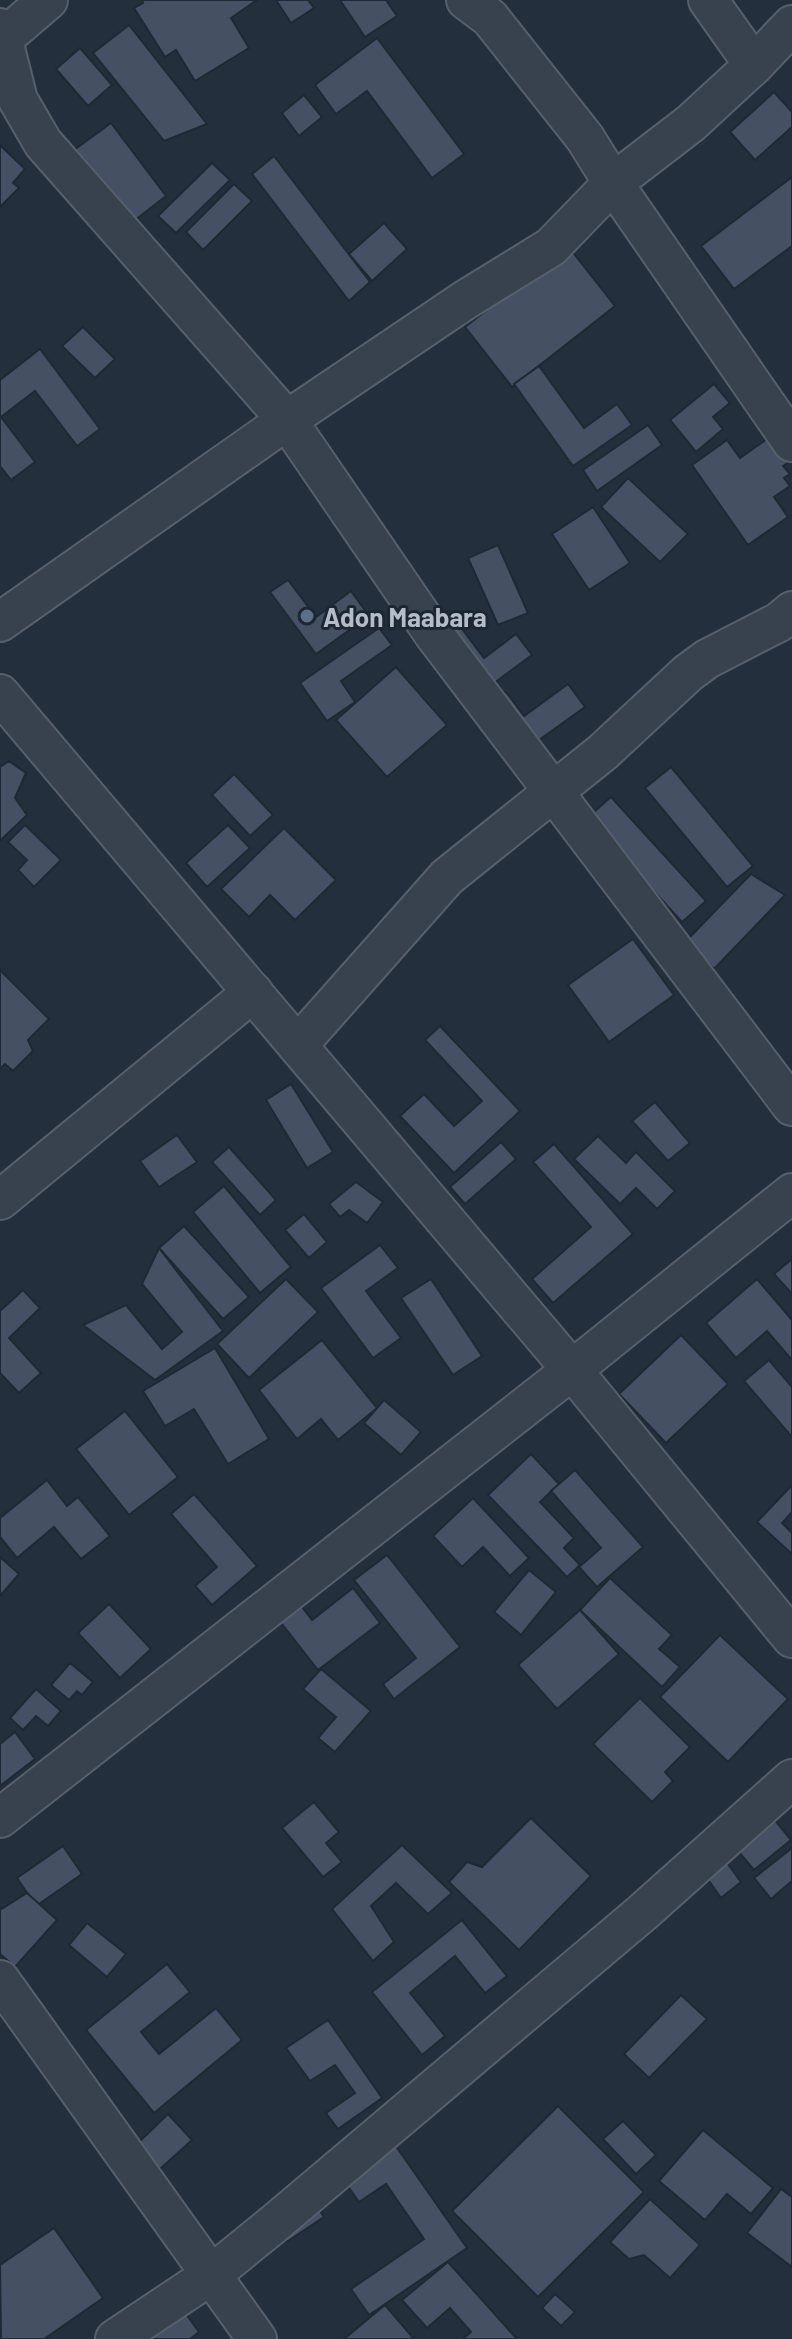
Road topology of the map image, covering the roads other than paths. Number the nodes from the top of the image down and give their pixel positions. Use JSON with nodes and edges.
{"nodes":[{"id":1,"x":48,"y":0,"type":"edge"},
{"id":2,"x":466,"y":0,"type":"edge"},
{"id":3,"x":708,"y":0,"type":"edge"},
{"id":4,"x":792,"y":25,"type":"edge"},
{"id":5,"x":1,"y":36,"type":"edge"},
{"id":6,"x":754,"y":65,"type":"junction"},
{"id":7,"x":613,"y":183,"type":"junction"},
{"id":8,"x":287,"y":420,"type":"junction"},
{"id":9,"x":792,"y":442,"type":"edge"},
{"id":10,"x":792,"y":611,"type":"edge"},
{"id":11,"x":0,"y":622,"type":"edge"},
{"id":12,"x":0,"y":694,"type":"edge"},
{"id":13,"x":554,"y":792,"type":"junction"},
{"id":14,"x":253,"y":992,"type":"junction"},
{"id":15,"x":298,"y":1045,"type":"junction"},
{"id":16,"x":792,"y":1106,"type":"edge"},
{"id":17,"x":792,"y":1193,"type":"edge"},
{"id":18,"x":0,"y":1200,"type":"edge"},
{"id":19,"x":572,"y":1370,"type":"junction"},
{"id":20,"x":792,"y":1638,"type":"edge"},
{"id":21,"x":792,"y":1779,"type":"edge"},
{"id":22,"x":0,"y":1818,"type":"edge"},
{"id":23,"x":0,"y":1980,"type":"edge"},
{"id":24,"x":211,"y":2275,"type":"junction"},
{"id":25,"x":115,"y":2339,"type":"edge"},
{"id":26,"x":257,"y":2339,"type":"edge"}],
"edges":[{"from":1,"to":5,"type":"street"},
{"from":2,"to":7,"type":"street"},
{"from":3,"to":6,"type":"street"},
{"from":4,"to":6,"type":"street"},
{"from":5,"to":8,"type":"street"},
{"from":6,"to":7,"type":"street"},
{"from":7,"to":8,"type":"street"},
{"from":7,"to":9,"type":"street"},
{"from":8,"to":11,"type":"street"},
{"from":8,"to":13,"type":"street"},
{"from":10,"to":13,"type":"street"},
{"from":12,"to":14,"type":"street"},
{"from":13,"to":15,"type":"street"},
{"from":13,"to":16,"type":"street"},
{"from":14,"to":15,"type":"street"},
{"from":14,"to":18,"type":"street"},
{"from":15,"to":19,"type":"street"},
{"from":17,"to":19,"type":"street"},
{"from":19,"to":20,"type":"street"},
{"from":19,"to":22,"type":"street"},
{"from":21,"to":24,"type":"street"},
{"from":23,"to":24,"type":"street"},
{"from":24,"to":25,"type":"street"},
{"from":24,"to":26,"type":"street"}]}
